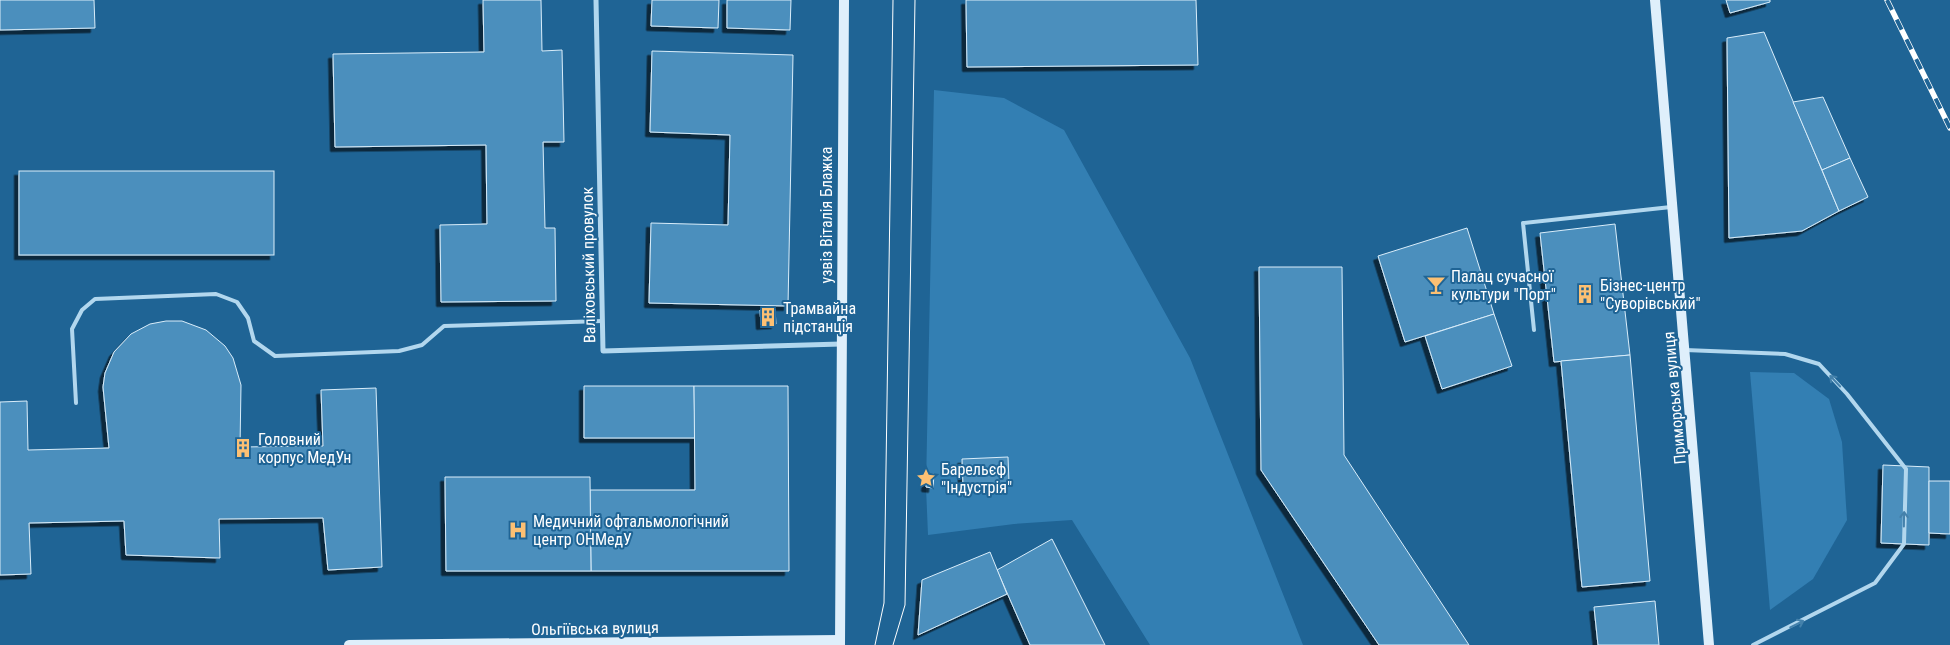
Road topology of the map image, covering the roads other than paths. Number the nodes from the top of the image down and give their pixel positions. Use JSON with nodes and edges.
{"nodes":[{"id":1,"x":596,"y":0,"type":"edge"},
{"id":2,"x":844,"y":0,"type":"edge"},
{"id":3,"x":1655,"y":0,"type":"edge"},
{"id":4,"x":1673,"y":206,"type":"junction"},
{"id":5,"x":602,"y":321,"type":"junction"},
{"id":6,"x":1534,"y":330,"type":"dead end"},
{"id":7,"x":840,"y":344,"type":"junction"},
{"id":8,"x":1685,"y":350,"type":"junction"},
{"id":9,"x":76,"y":403,"type":"dead end"},
{"id":10,"x":840,"y":643,"type":"edge"},
{"id":11,"x":349,"y":645,"type":"edge"},
{"id":12,"x":1709,"y":645,"type":"edge"},
{"id":13,"x":1753,"y":645,"type":"edge"}],
"edges":[{"from":1,"to":5,"type":"street","name":"Валіховський провулок"},
{"from":2,"to":7,"type":"main road","name":"узвіз Віталія Блажка"},
{"from":3,"to":4,"type":"main road","name":"Приморська вулиця"},
{"from":4,"to":6,"type":"lane"},
{"from":4,"to":8,"type":"main road","name":"Приморська вулиця"},
{"from":5,"to":7,"type":"street","name":"Валіховський провулок"},
{"from":5,"to":9,"type":"lane"},
{"from":7,"to":10,"type":"main road","name":"узвіз Віталія Блажка"},
{"from":8,"to":12,"type":"main road","name":"Приморська вулиця"},
{"from":13,"to":8,"type":"lane","one_way":true},
{"from":10,"to":11,"type":"main road","name":"Ольгіївська вулиця"}]}
